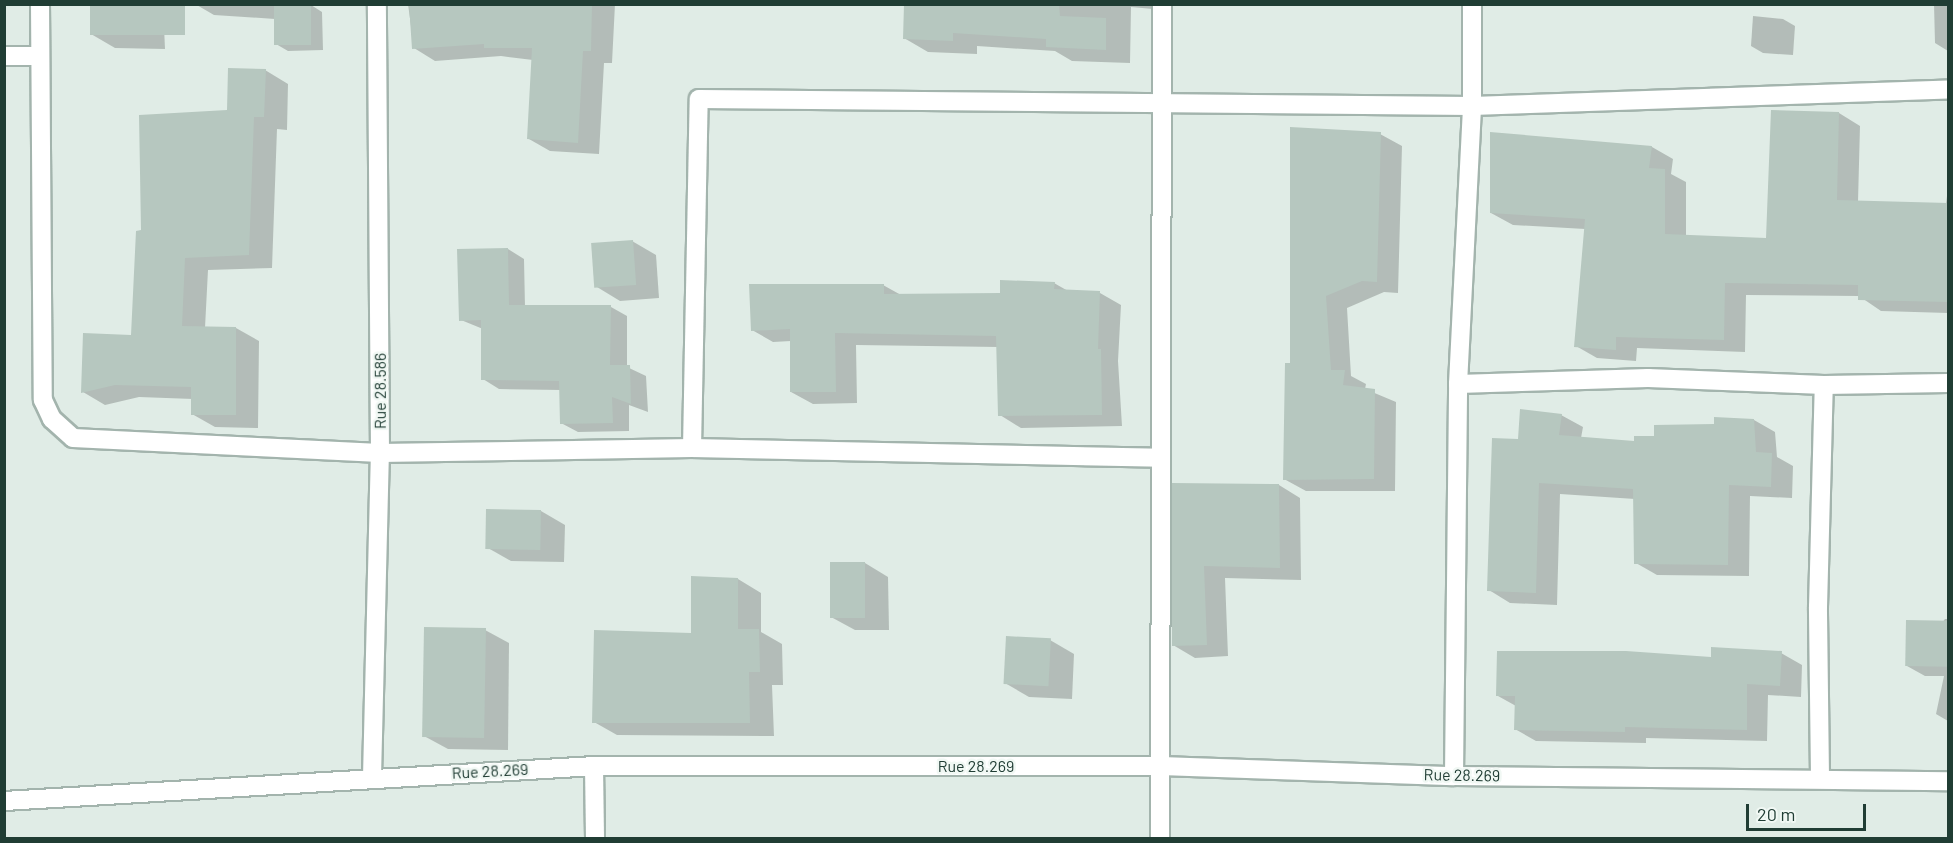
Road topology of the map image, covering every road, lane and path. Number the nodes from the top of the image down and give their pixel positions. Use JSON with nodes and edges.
{"nodes":[{"id":1,"x":40,"y":4,"type":"edge"},
{"id":2,"x":377,"y":4,"type":"edge"},
{"id":3,"x":1161,"y":4,"type":"edge"},
{"id":4,"x":1472,"y":4,"type":"edge"},
{"id":5,"x":4,"y":56,"type":"edge"},
{"id":6,"x":40,"y":56,"type":"junction"},
{"id":7,"x":1948,"y":88,"type":"edge"},
{"id":8,"x":1161,"y":103,"type":"junction"},
{"id":9,"x":1472,"y":106,"type":"junction"},
{"id":10,"x":1948,"y":383,"type":"edge"},
{"id":11,"x":1458,"y":384,"type":"junction"},
{"id":12,"x":1824,"y":385,"type":"junction"},
{"id":13,"x":692,"y":448,"type":"junction"},
{"id":14,"x":380,"y":453,"type":"junction"},
{"id":15,"x":1161,"y":458,"type":"junction"},
{"id":16,"x":594,"y":766,"type":"junction"},
{"id":17,"x":1161,"y":766,"type":"junction"},
{"id":18,"x":1454,"y":776,"type":"junction"},
{"id":19,"x":372,"y":777,"type":"junction"},
{"id":20,"x":1820,"y":777,"type":"junction"},
{"id":21,"x":1948,"y":781,"type":"edge"},
{"id":22,"x":4,"y":801,"type":"edge"},
{"id":23,"x":595,"y":838,"type":"edge"},
{"id":24,"x":1161,"y":838,"type":"edge"}],
"edges":[{"from":1,"to":6,"type":"street"},
{"from":2,"to":14,"type":"street","name":"Rue 28.586"},
{"from":3,"to":8,"type":"street"},
{"from":4,"to":9,"type":"street"},
{"from":5,"to":6,"type":"street"},
{"from":6,"to":14,"type":"street"},
{"from":7,"to":9,"type":"street"},
{"from":8,"to":9,"type":"street"},
{"from":8,"to":13,"type":"street"},
{"from":8,"to":15,"type":"street"},
{"from":9,"to":11,"type":"street"},
{"from":10,"to":12,"type":"street"},
{"from":11,"to":12,"type":"street"},
{"from":11,"to":18,"type":"street"},
{"from":12,"to":20,"type":"street"},
{"from":13,"to":14,"type":"street"},
{"from":13,"to":15,"type":"street"},
{"from":14,"to":19,"type":"street","name":"Rue 28.586"},
{"from":15,"to":17,"type":"street"},
{"from":16,"to":17,"type":"street","name":"Rue 28.269"},
{"from":16,"to":19,"type":"street","name":"Rue 28.269"},
{"from":16,"to":23,"type":"street"},
{"from":17,"to":18,"type":"street","name":"Rue 28.269"},
{"from":17,"to":24,"type":"street"},
{"from":18,"to":20,"type":"street","name":"Rue 28.269"},
{"from":19,"to":22,"type":"street","name":"Rue 28.269"},
{"from":20,"to":21,"type":"street","name":"Rue 28.269"}]}
